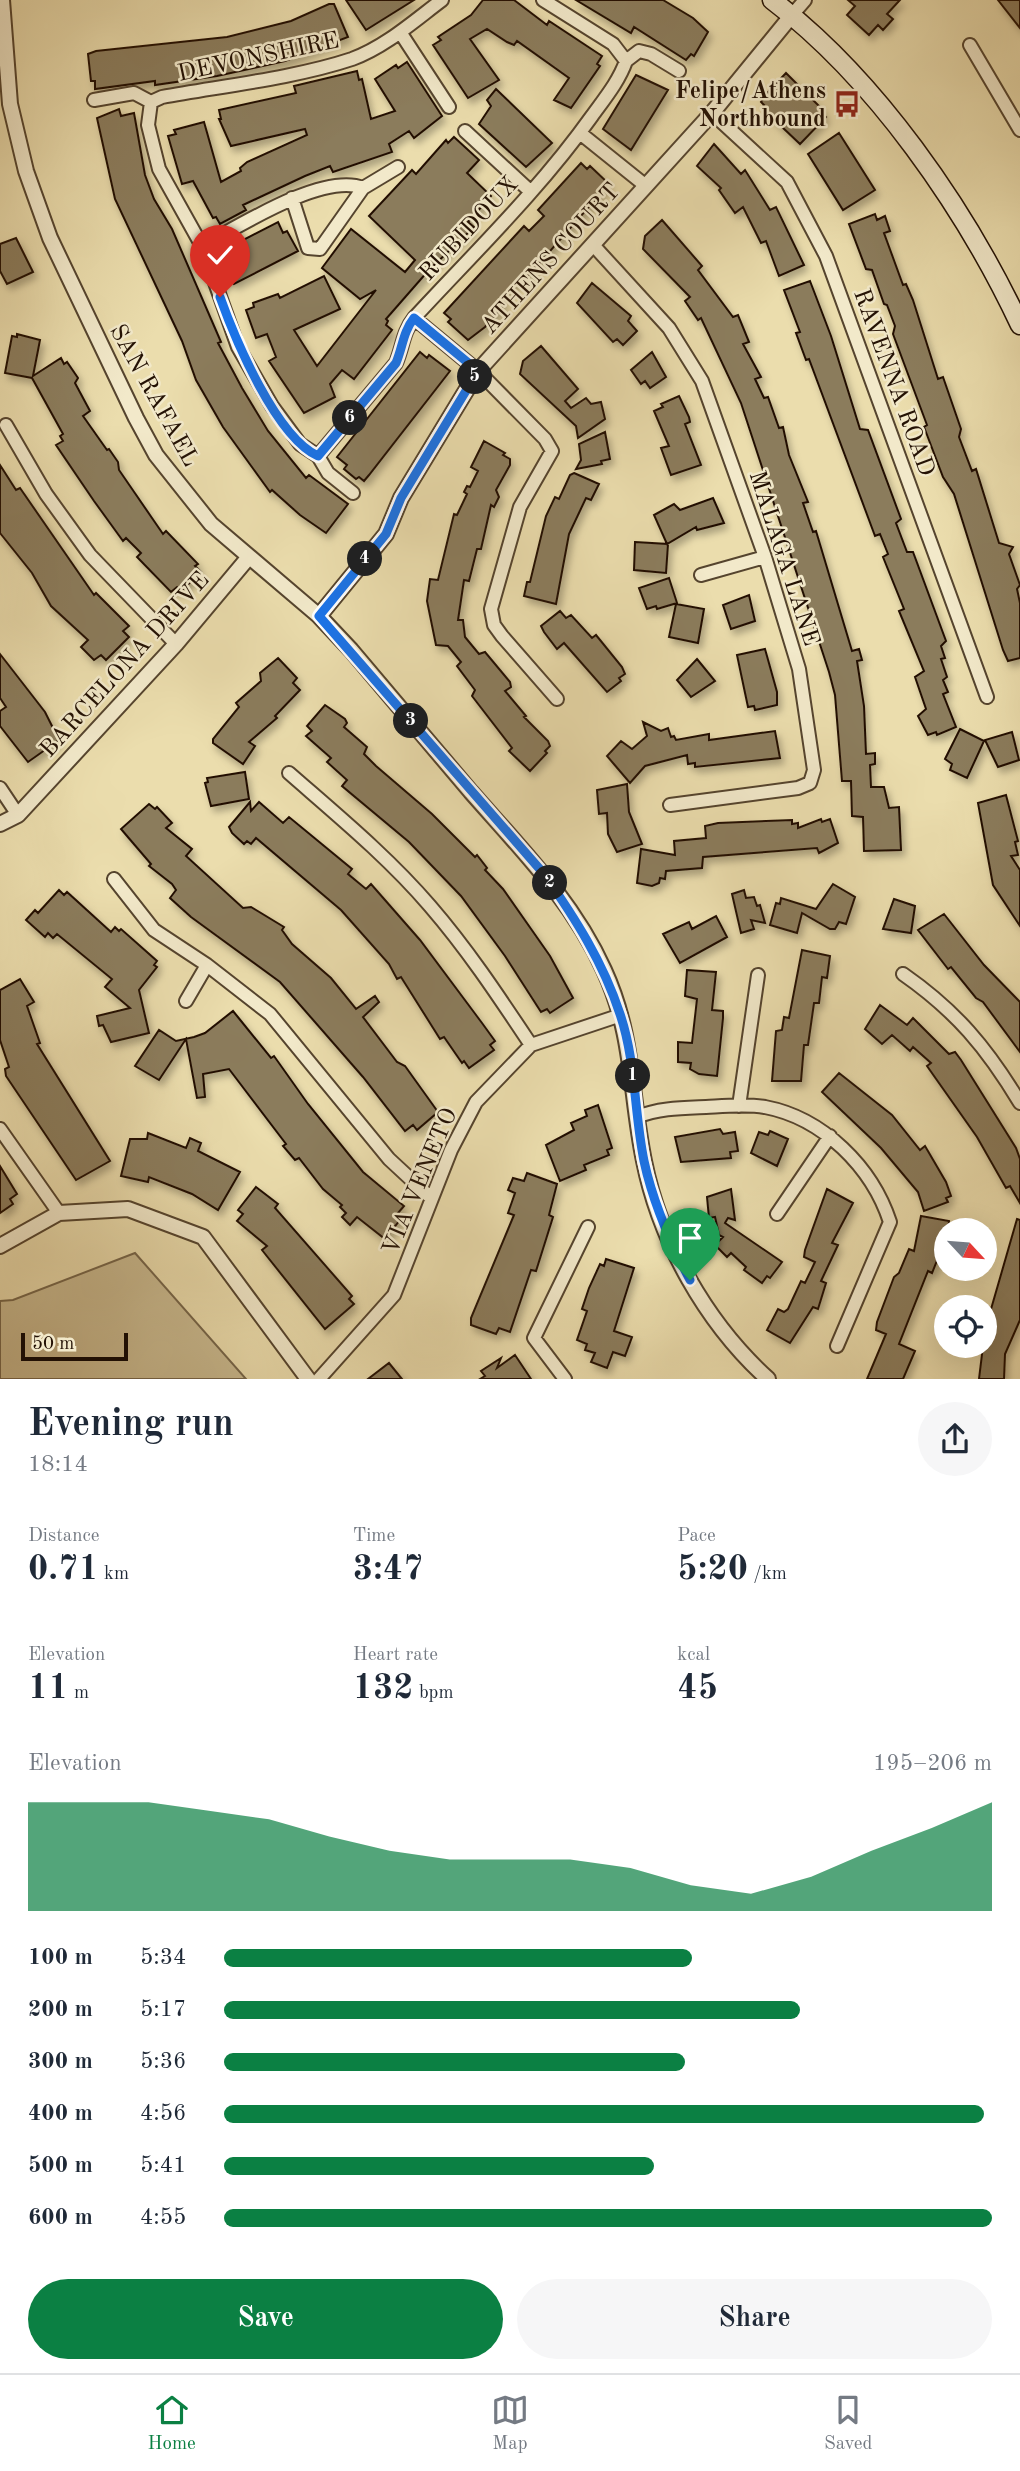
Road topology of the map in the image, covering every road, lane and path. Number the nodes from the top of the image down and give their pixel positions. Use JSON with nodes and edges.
{"nodes":[{"id":1,"x":2,"y":0,"type":"edge"},
{"id":2,"x":442,"y":0,"type":"edge"},
{"id":3,"x":543,"y":0,"type":"edge"},
{"id":4,"x":772,"y":0,"type":"edge"},
{"id":5,"x":805,"y":0,"type":"edge"},
{"id":6,"x":792,"y":15,"type":"junction"},
{"id":7,"x":400,"y":32,"type":"junction"},
{"id":8,"x":970,"y":45,"type":"dead end"},
{"id":9,"x":626,"y":61,"type":"junction"},
{"id":10,"x":679,"y":71,"type":"dead end"},
{"id":11,"x":94,"y":100,"type":"dead end"},
{"id":12,"x":151,"y":102,"type":"junction"},
{"id":13,"x":5,"y":104,"type":"edge"},
{"id":14,"x":449,"y":107,"type":"dead end"},
{"id":15,"x":712,"y":113,"type":"junction"},
{"id":16,"x":1020,"y":130,"type":"edge"},
{"id":17,"x":465,"y":131,"type":"dead end"},
{"id":18,"x":580,"y":133,"type":"junction"},
{"id":19,"x":398,"y":167,"type":"dead end"},
{"id":20,"x":646,"y":186,"type":"junction"},
{"id":21,"x":363,"y":188,"type":"junction"},
{"id":22,"x":531,"y":192,"type":"junction"},
{"id":23,"x":292,"y":198,"type":"junction"},
{"id":24,"x":202,"y":246,"type":"junction"},
{"id":25,"x":594,"y":246,"type":"junction"},
{"id":26,"x":414,"y":318,"type":"junction"},
{"id":27,"x":1020,"y":325,"type":"edge"},
{"id":28,"x":478,"y":371,"type":"junction"},
{"id":29,"x":6,"y":425,"type":"dead end"},
{"id":30,"x":318,"y":456,"type":"junction"},
{"id":31,"x":352,"y":492,"type":"dead end"},
{"id":32,"x":765,"y":557,"type":"junction"},
{"id":33,"x":247,"y":558,"type":"junction"},
{"id":34,"x":701,"y":575,"type":"dead end"},
{"id":35,"x":319,"y":616,"type":"junction"},
{"id":36,"x":176,"y":644,"type":"junction"},
{"id":37,"x":988,"y":697,"type":"dead end"},
{"id":38,"x":557,"y":699,"type":"dead end"},
{"id":39,"x":289,"y":773,"type":"dead end"},
{"id":40,"x":0,"y":788,"type":"edge"},
{"id":41,"x":670,"y":805,"type":"dead end"},
{"id":42,"x":18,"y":815,"type":"junction"},
{"id":43,"x":0,"y":824,"type":"edge"},
{"id":44,"x":114,"y":879,"type":"dead end"},
{"id":45,"x":208,"y":965,"type":"junction"},
{"id":46,"x":903,"y":974,"type":"dead end"},
{"id":47,"x":758,"y":975,"type":"dead end"},
{"id":48,"x":186,"y":1002,"type":"dead end"},
{"id":49,"x":621,"y":1015,"type":"junction"},
{"id":50,"x":531,"y":1045,"type":"junction"},
{"id":51,"x":1020,"y":1103,"type":"edge"},
{"id":52,"x":739,"y":1106,"type":"junction"},
{"id":53,"x":637,"y":1117,"type":"junction"},
{"id":54,"x":0,"y":1129,"type":"edge"},
{"id":55,"x":830,"y":1136,"type":"junction"},
{"id":56,"x":431,"y":1198,"type":"junction"},
{"id":57,"x":59,"y":1213,"type":"junction"},
{"id":58,"x":777,"y":1214,"type":"dead end"},
{"id":59,"x":588,"y":1227,"type":"dead end"},
{"id":60,"x":0,"y":1246,"type":"edge"},
{"id":61,"x":836,"y":1346,"type":"dead end"},
{"id":62,"x":308,"y":1379,"type":"edge"},
{"id":63,"x":319,"y":1379,"type":"edge"},
{"id":64,"x":565,"y":1379,"type":"edge"},
{"id":65,"x":768,"y":1379,"type":"edge"}],
"edges":[{"from":1,"to":13,"type":"street","name":"SAN RAFAEL"},
{"from":2,"to":7,"type":"street","name":"DEVONSHIRE"},
{"from":3,"to":9,"type":"street"},
{"from":4,"to":6,"type":"main road"},
{"from":5,"to":6,"type":"street"},
{"from":6,"to":15,"type":"street","name":"ATHENS COURT"},
{"from":6,"to":27,"type":"main road"},
{"from":7,"to":12,"type":"street","name":"DEVONSHIRE"},
{"from":7,"to":14,"type":"street"},
{"from":8,"to":16,"type":"street"},
{"from":9,"to":10,"type":"street"},
{"from":9,"to":18,"type":"street","name":"RUBIDOUX"},
{"from":11,"to":12,"type":"street"},
{"from":12,"to":24,"type":"street"},
{"from":13,"to":33,"type":"street","name":"SAN RAFAEL"},
{"from":15,"to":20,"type":"street","name":"ATHENS COURT"},
{"from":15,"to":37,"type":"street","name":"RAVENNA ROAD"},
{"from":17,"to":22,"type":"street"},
{"from":18,"to":20,"type":"street"},
{"from":18,"to":22,"type":"street","name":"RUBIDOUX"},
{"from":19,"to":21,"type":"street"},
{"from":20,"to":25,"type":"street","name":"ATHENS COURT"},
{"from":21,"to":23,"type":"street"},
{"from":21,"to":23,"type":"street"},
{"from":22,"to":26,"type":"street","name":"RUBIDOUX"},
{"from":23,"to":24,"type":"street"},
{"from":24,"to":30,"type":"street"},
{"from":25,"to":28,"type":"street","name":"ATHENS COURT"},
{"from":25,"to":32,"type":"street","name":"MALAGA LANE"},
{"from":26,"to":28,"type":"street"},
{"from":26,"to":30,"type":"street","name":"RUBIDOUX"},
{"from":28,"to":35,"type":"street","name":"ATHENS COURT"},
{"from":28,"to":38,"type":"street"},
{"from":29,"to":36,"type":"street"},
{"from":30,"to":31,"type":"street"},
{"from":32,"to":34,"type":"street"},
{"from":32,"to":41,"type":"street","name":"MALAGA LANE"},
{"from":33,"to":35,"type":"street","name":"SAN RAFAEL"},
{"from":33,"to":36,"type":"street","name":"BARCELONA DRIVE"},
{"from":35,"to":49,"type":"street","name":"SAN RAFAEL"},
{"from":36,"to":42,"type":"street","name":"BARCELONA DRIVE"},
{"from":39,"to":50,"type":"street"},
{"from":40,"to":42,"type":"street"},
{"from":42,"to":43,"type":"street","name":"BARCELONA DRIVE"},
{"from":44,"to":45,"type":"street"},
{"from":45,"to":48,"type":"street"},
{"from":45,"to":56,"type":"street"},
{"from":46,"to":51,"type":"street"},
{"from":47,"to":52,"type":"street"},
{"from":49,"to":50,"type":"street","name":"VIA VENETO"},
{"from":49,"to":53,"type":"street","name":"SAN RAFAEL"},
{"from":50,"to":56,"type":"street","name":"VIA VENETO"},
{"from":52,"to":53,"type":"street"},
{"from":52,"to":55,"type":"street"},
{"from":53,"to":65,"type":"street","name":"SAN RAFAEL"},
{"from":54,"to":57,"type":"street"},
{"from":55,"to":58,"type":"street"},
{"from":55,"to":61,"type":"street"},
{"from":56,"to":63,"type":"street","name":"VIA VENETO"},
{"from":57,"to":60,"type":"street"},
{"from":57,"to":62,"type":"street"},
{"from":59,"to":64,"type":"street"}]}
